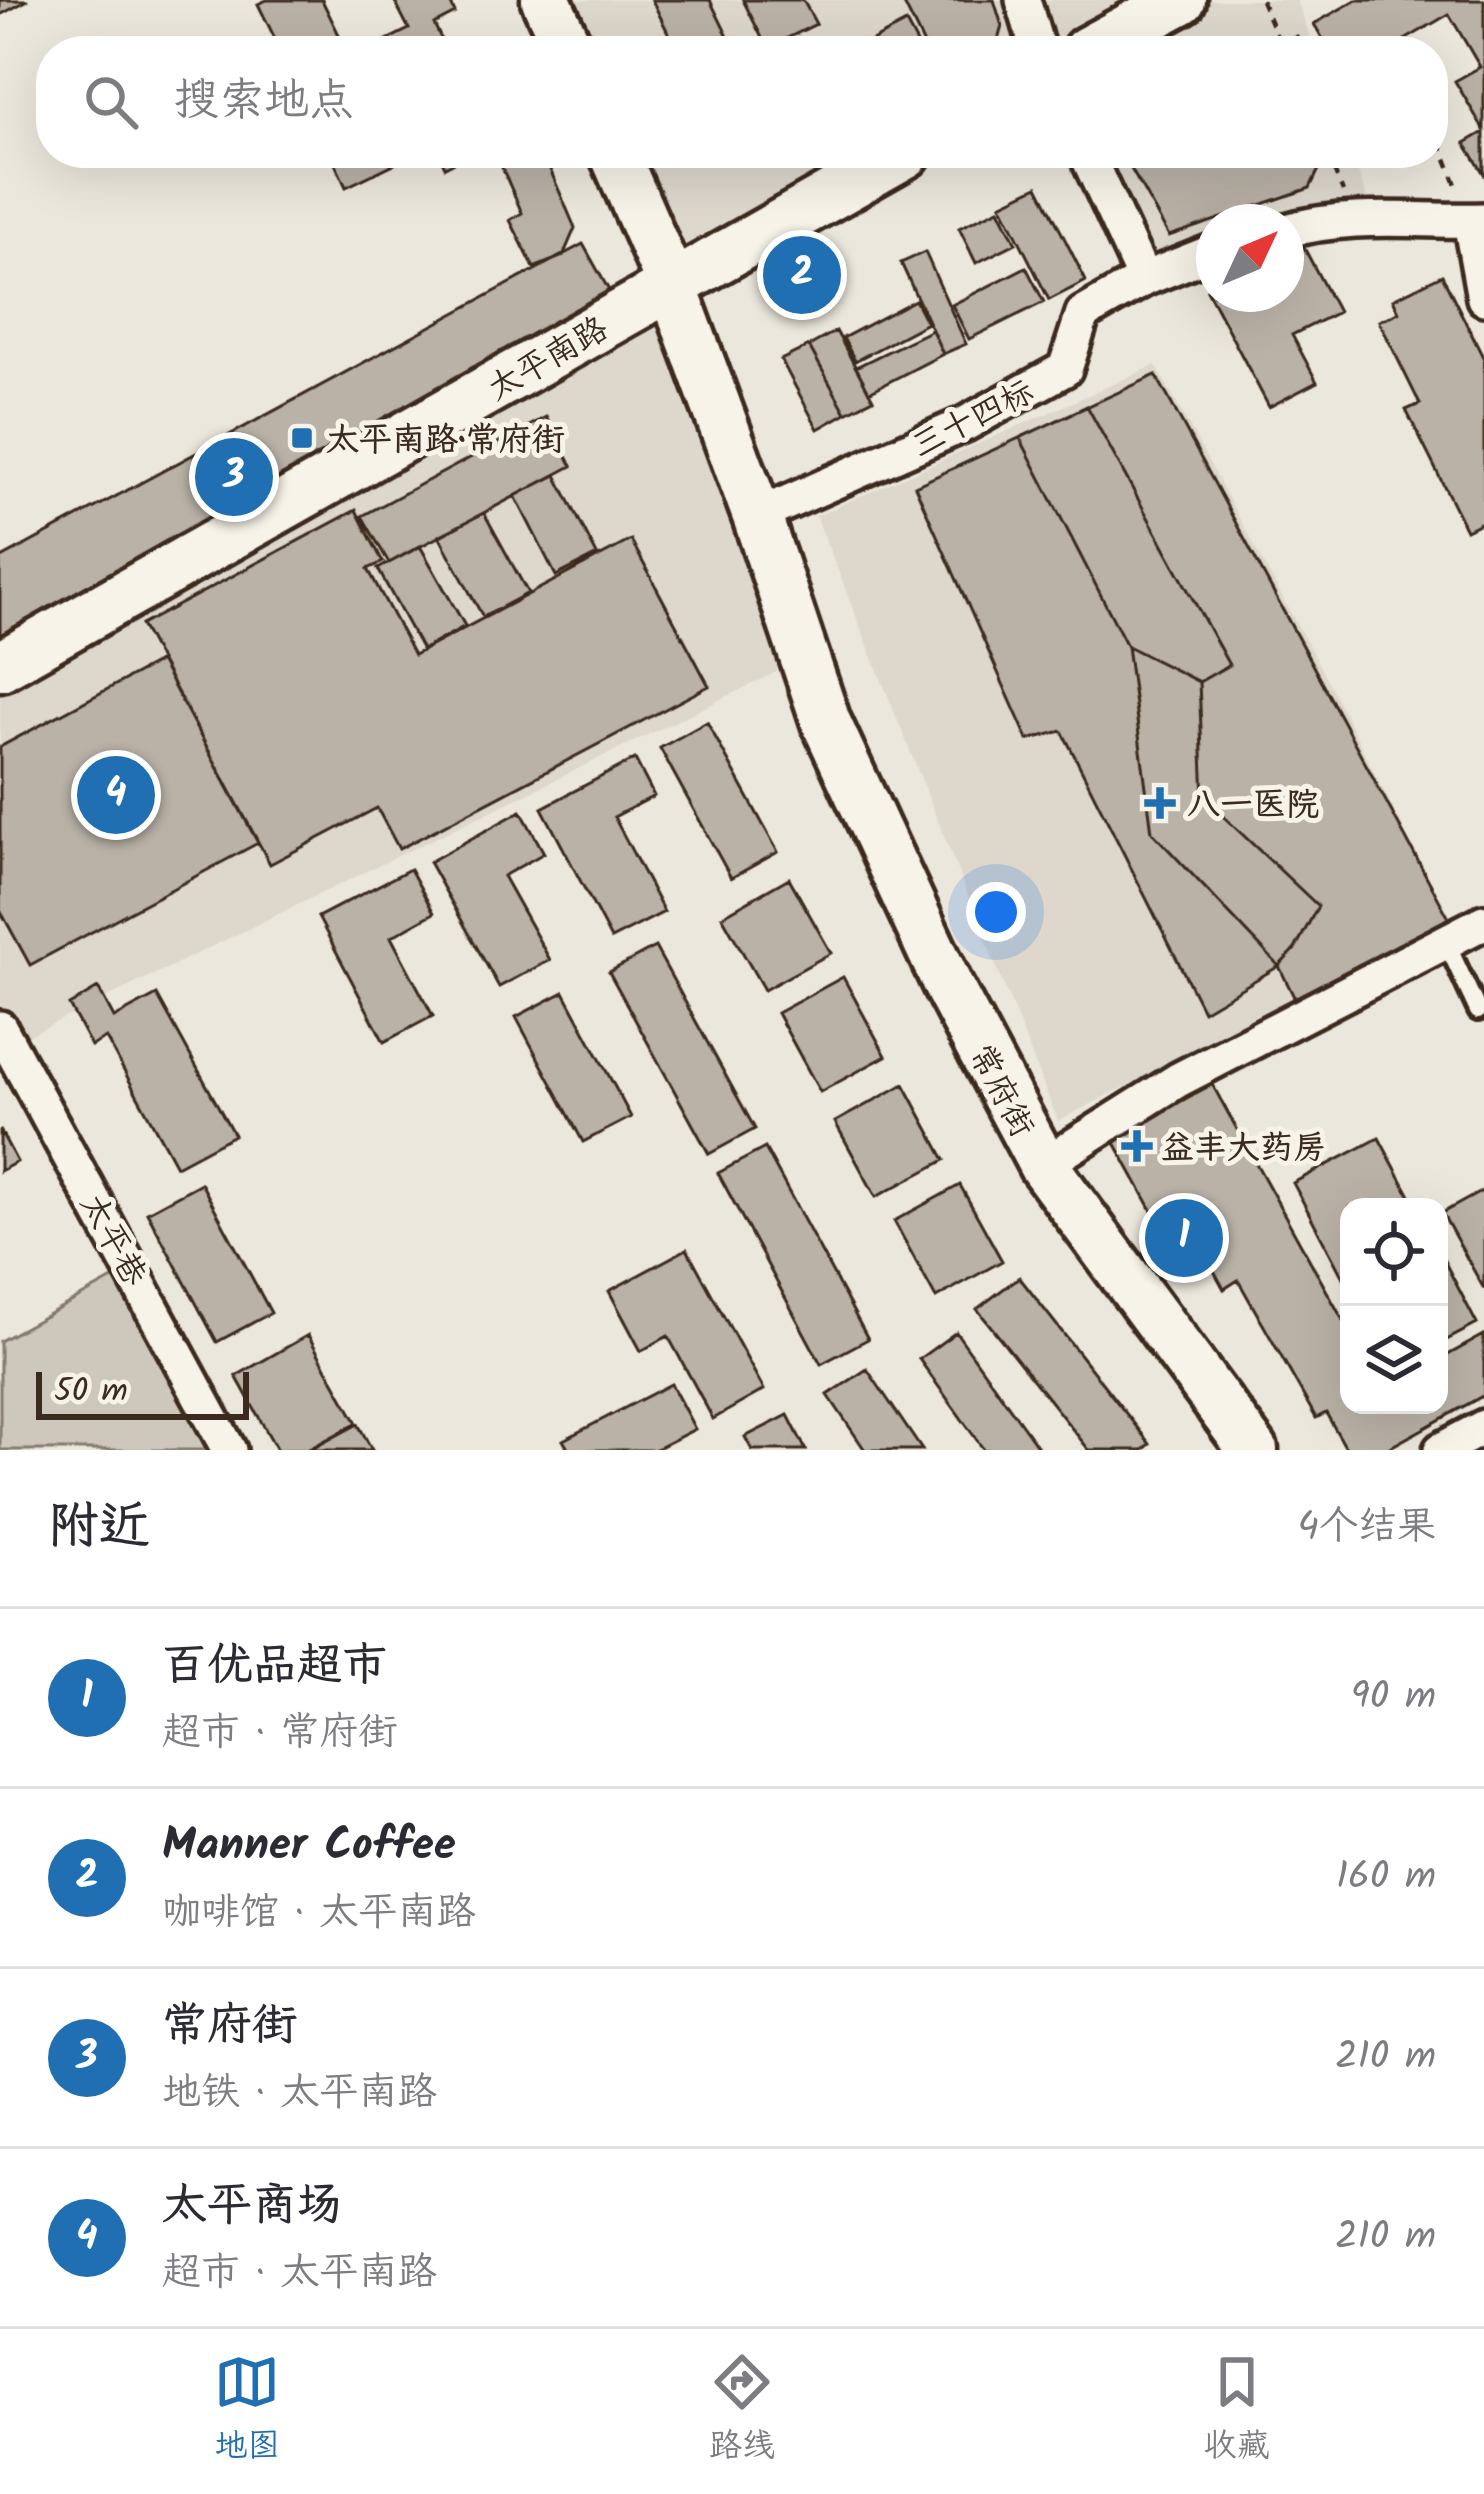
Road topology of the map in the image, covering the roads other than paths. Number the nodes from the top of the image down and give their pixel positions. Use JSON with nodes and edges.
{"nodes":[{"id":1,"x":546,"y":0,"type":"edge"},
{"id":2,"x":1023,"y":0,"type":"edge"},
{"id":3,"x":1181,"y":0,"type":"edge"},
{"id":4,"x":562,"y":36,"type":"edge"},
{"id":5,"x":1034,"y":36,"type":"edge"},
{"id":6,"x":1115,"y":36,"type":"edge"},
{"id":7,"x":621,"y":168,"type":"edge"},
{"id":8,"x":880,"y":168,"type":"edge"},
{"id":9,"x":1093,"y":168,"type":"edge"},
{"id":10,"x":1477,"y":220,"type":"edge"},
{"id":11,"x":1304,"y":228,"type":"edge"},
{"id":12,"x":1196,"y":258,"type":"edge"},
{"id":13,"x":1144,"y":279,"type":"junction"},
{"id":14,"x":672,"y":286,"type":"junction"},
{"id":15,"x":1484,"y":298,"type":"edge"},
{"id":16,"x":757,"y":516,"type":"junction"},
{"id":17,"x":0,"y":667,"type":"edge"},
{"id":18,"x":1484,"y":922,"type":"edge"},
{"id":19,"x":1445,"y":942,"type":"junction"},
{"id":20,"x":1478,"y":1011,"type":"dead end"},
{"id":21,"x":0,"y":1028,"type":"edge"},
{"id":22,"x":1043,"y":1166,"type":"junction"},
{"id":23,"x":1484,"y":1427,"type":"edge"},
{"id":24,"x":230,"y":1450,"type":"edge"},
{"id":25,"x":1252,"y":1450,"type":"edge"},
{"id":26,"x":1442,"y":1450,"type":"edge"}],
"edges":[{"from":1,"to":4,"type":"main road"},
{"from":2,"to":5,"type":"street"},
{"from":3,"to":6,"type":"main road"},
{"from":7,"to":14,"type":"main road","name":"常府街"},
{"from":8,"to":14,"type":"main road","name":"太平南路"},
{"from":9,"to":13,"type":"street"},
{"from":10,"to":11,"type":"street"},
{"from":10,"to":15,"type":"street"},
{"from":12,"to":13,"type":"street","name":"三十四标"},
{"from":13,"to":16,"type":"street","name":"三十四标"},
{"from":14,"to":16,"type":"main road","name":"常府街"},
{"from":14,"to":17,"type":"main road","name":"太平南路"},
{"from":16,"to":22,"type":"main road","name":"常府街"},
{"from":18,"to":19,"type":"street"},
{"from":19,"to":20,"type":"lane"},
{"from":19,"to":22,"type":"street"},
{"from":21,"to":24,"type":"street","name":"太平巷"},
{"from":22,"to":25,"type":"main road","name":"常府街"},
{"from":23,"to":26,"type":"street"}]}
